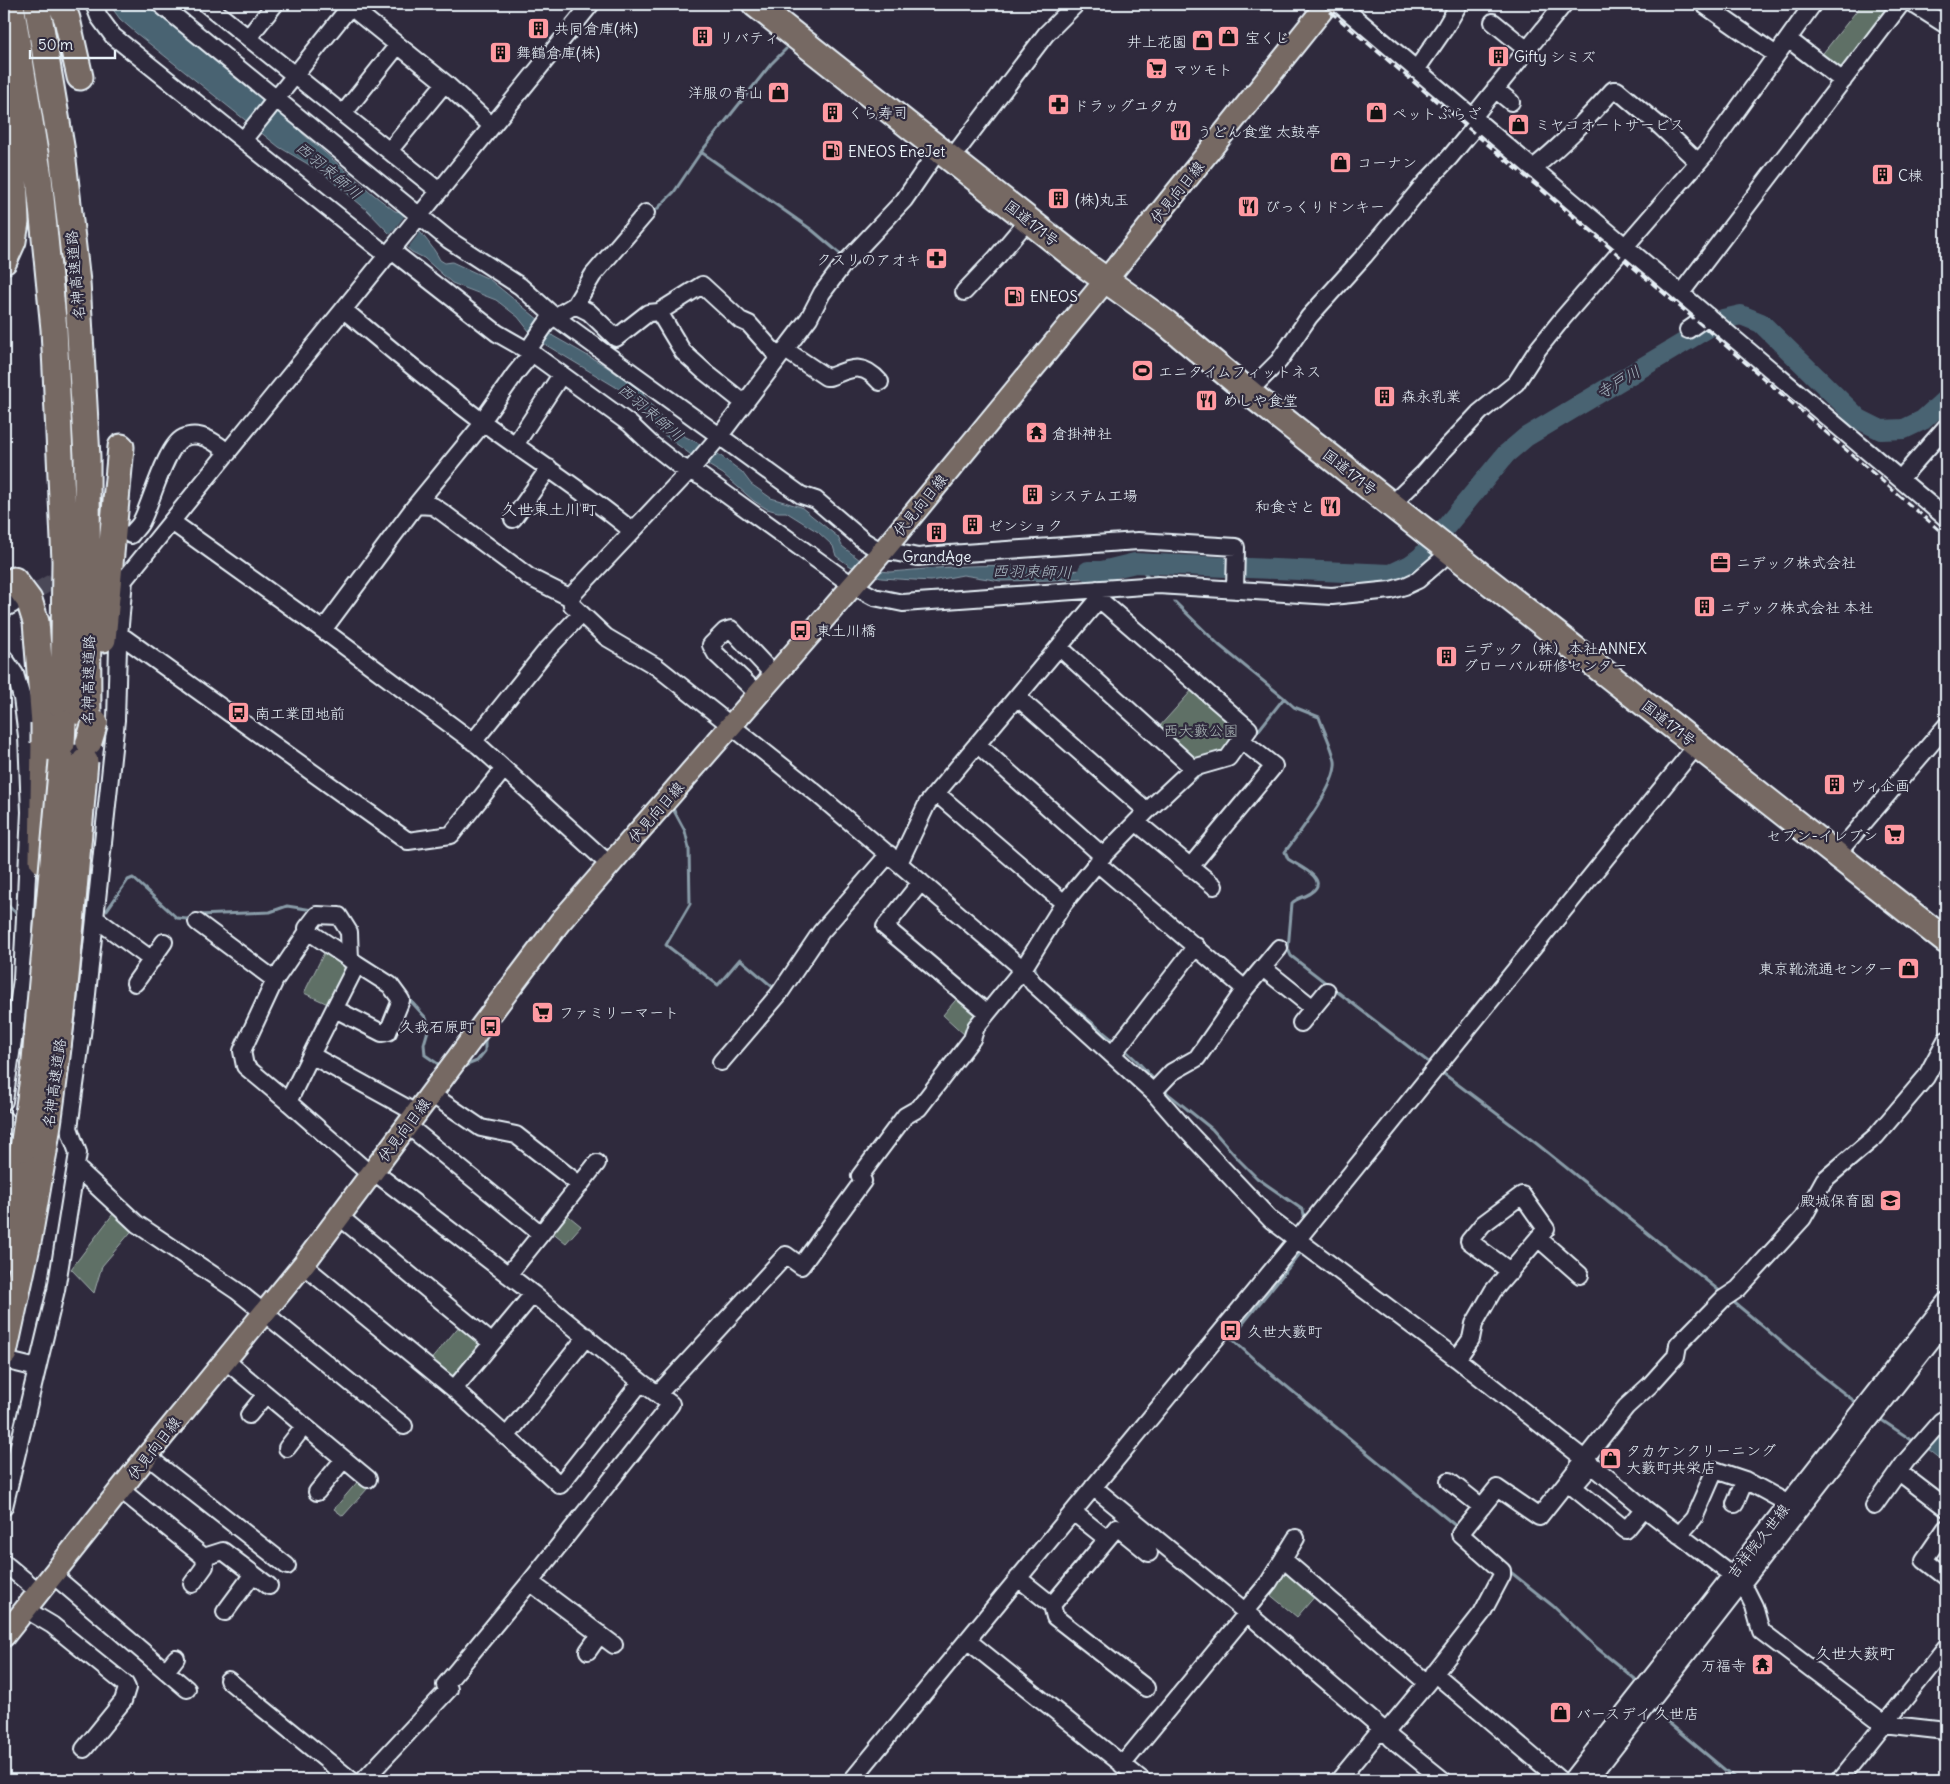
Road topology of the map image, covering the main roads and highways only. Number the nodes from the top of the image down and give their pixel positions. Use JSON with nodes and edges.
{"nodes":[{"id":1,"x":11,"y":4,"type":"edge"},
{"id":2,"x":37,"y":4,"type":"edge"},
{"id":3,"x":61,"y":4,"type":"edge"},
{"id":4,"x":754,"y":4,"type":"edge"},
{"id":5,"x":1327,"y":4,"type":"edge"},
{"id":6,"x":19,"y":54,"type":"junction"},
{"id":7,"x":80,"y":77,"type":"dead end"},
{"id":8,"x":4,"y":262,"type":"edge"},
{"id":9,"x":1106,"y":280,"type":"junction"},
{"id":10,"x":121,"y":447,"type":"dead end"},
{"id":11,"x":10,"y":598,"type":"edge"},
{"id":12,"x":69,"y":739,"type":"junction"},
{"id":13,"x":1946,"y":942,"type":"edge"},
{"id":14,"x":33,"y":1149,"type":"junction"},
{"id":15,"x":4,"y":1256,"type":"edge"},
{"id":16,"x":4,"y":1352,"type":"edge"},
{"id":17,"x":4,"y":1636,"type":"edge"}],
"edges":[{"from":1,"to":6,"type":"highway","name":"名神高速道路"},
{"from":2,"to":12,"type":"highway","name":"名神高速道路"},
{"from":3,"to":7,"type":"highway"},
{"from":4,"to":9,"type":"highway","name":"国道171号"},
{"from":5,"to":9,"type":"main road","name":"伏見向日線"},
{"from":6,"to":8,"type":"highway"},
{"from":6,"to":12,"type":"highway","name":"名神高速道路"},
{"from":9,"to":13,"type":"highway","name":"国道171号"},
{"from":9,"to":17,"type":"main road","name":"伏見向日線"},
{"from":10,"to":12,"type":"highway"},
{"from":11,"to":12,"type":"highway"},
{"from":12,"to":14,"type":"highway","name":"名神高速道路","bridge":true},
{"from":12,"to":14,"type":"highway","name":"名神高速道路","bridge":true},
{"from":14,"to":15,"type":"highway","name":"名神高速道路"},
{"from":14,"to":16,"type":"highway","name":"名神高速道路"}]}
